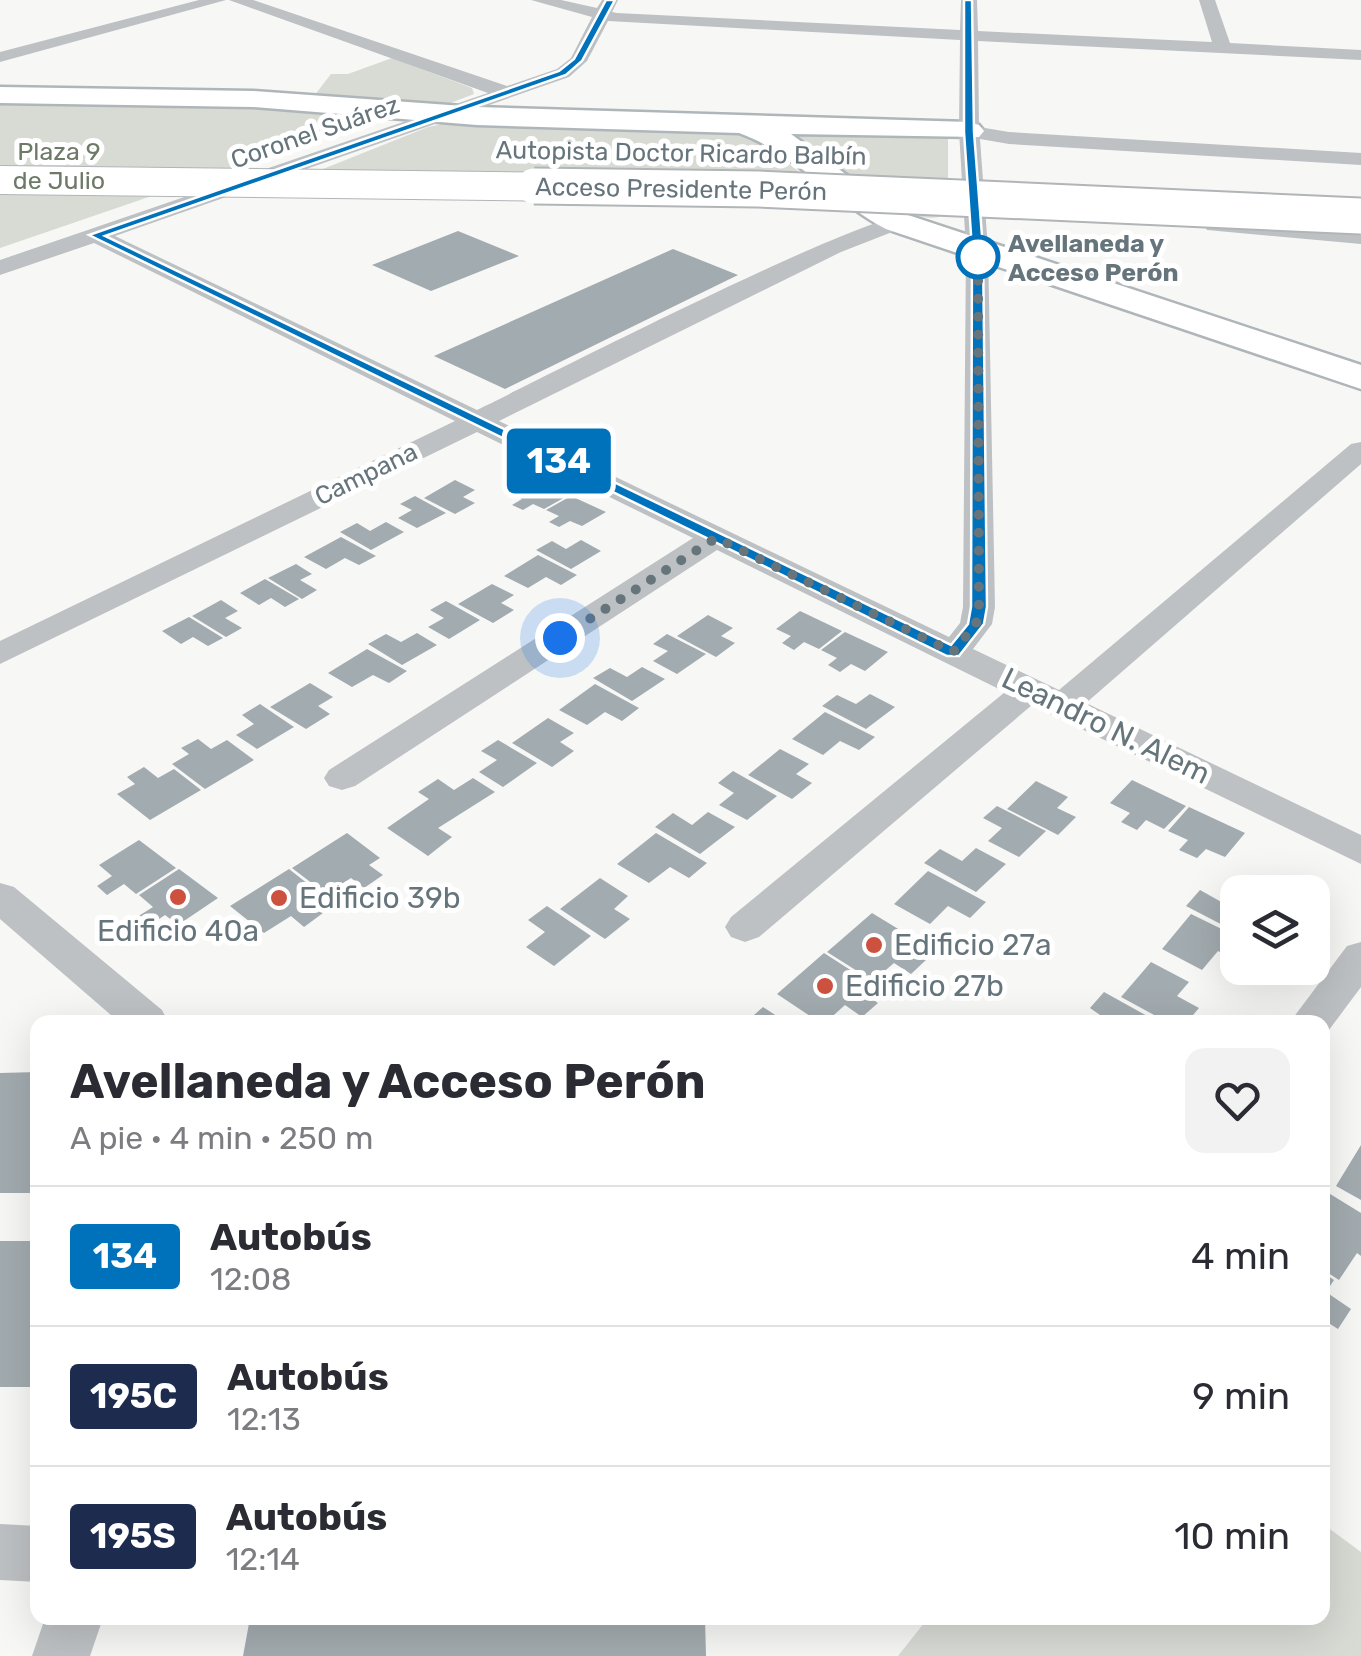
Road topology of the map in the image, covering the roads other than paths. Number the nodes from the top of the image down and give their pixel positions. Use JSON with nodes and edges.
{"nodes":[{"id":1,"x":218,"y":0,"type":"edge"},
{"id":2,"x":237,"y":0,"type":"edge"},
{"id":3,"x":538,"y":0,"type":"edge"},
{"id":4,"x":969,"y":0,"type":"edge"},
{"id":5,"x":1208,"y":0,"type":"edge"},
{"id":6,"x":606,"y":8,"type":"edge"},
{"id":7,"x":968,"y":36,"type":"junction"},
{"id":8,"x":1223,"y":49,"type":"junction"},
{"id":9,"x":1361,"y":55,"type":"edge"},
{"id":10,"x":0,"y":57,"type":"edge"},
{"id":11,"x":508,"y":94,"type":"junction"},
{"id":12,"x":0,"y":95,"type":"edge"},
{"id":13,"x":452,"y":114,"type":"junction"},
{"id":14,"x":728,"y":122,"type":"junction"},
{"id":15,"x":969,"y":132,"type":"junction"},
{"id":16,"x":258,"y":148,"type":"dead end"},
{"id":17,"x":435,"y":149,"type":"dead end"},
{"id":18,"x":741,"y":154,"type":"dead end"},
{"id":19,"x":1361,"y":159,"type":"edge"},
{"id":20,"x":0,"y":169,"type":"edge"},
{"id":21,"x":1361,"y":179,"type":"edge"},
{"id":22,"x":0,"y":180,"type":"edge"},
{"id":23,"x":1361,"y":200,"type":"edge"},
{"id":24,"x":974,"y":206,"type":"junction"},
{"id":25,"x":1361,"y":216,"type":"edge"},
{"id":26,"x":897,"y":222,"type":"junction"},
{"id":27,"x":95,"y":235,"type":"junction"},
{"id":28,"x":1361,"y":237,"type":"edge"},
{"id":29,"x":978,"y":249,"type":"junction"},
{"id":30,"x":0,"y":268,"type":"edge"},
{"id":31,"x":1361,"y":378,"type":"edge"},
{"id":32,"x":475,"y":420,"type":"junction"},
{"id":33,"x":1361,"y":450,"type":"edge"},
{"id":34,"x":716,"y":538,"type":"junction"},
{"id":35,"x":953,"y":652,"type":"junction"},
{"id":36,"x":0,"y":654,"type":"edge"},
{"id":37,"x":1046,"y":697,"type":"junction"},
{"id":38,"x":342,"y":778,"type":"dead end"},
{"id":39,"x":1361,"y":851,"type":"edge"},
{"id":40,"x":0,"y":897,"type":"edge"},
{"id":41,"x":745,"y":927,"type":"dead end"},
{"id":42,"x":1361,"y":957,"type":"edge"},
{"id":43,"x":139,"y":1015,"type":"edge"},
{"id":44,"x":1317,"y":1015,"type":"edge"},
{"id":45,"x":0,"y":1552,"type":"edge"},
{"id":46,"x":30,"y":1554,"type":"edge"},
{"id":47,"x":72,"y":1625,"type":"edge"},
{"id":48,"x":62,"y":1656,"type":"edge"}],
"edges":[{"from":1,"to":10,"type":"street"},
{"from":2,"to":11,"type":"street"},
{"from":3,"to":6,"type":"street"},
{"from":4,"to":7,"type":"street"},
{"from":5,"to":8,"type":"street"},
{"from":6,"to":7,"type":"street"},
{"from":6,"to":11,"type":"street","name":"Coronel Suárez"},
{"from":7,"to":8,"type":"street"},
{"from":7,"to":15,"type":"street"},
{"from":8,"to":9,"type":"street"},
{"from":11,"to":13,"type":"street","name":"Coronel Suárez"},
{"from":12,"to":13,"type":"main road"},
{"from":13,"to":14,"type":"main road"},
{"from":13,"to":27,"type":"street","name":"Coronel Suárez"},
{"from":14,"to":15,"type":"main road"},
{"from":14,"to":26,"type":"main road"},
{"from":15,"to":19,"type":"street"},
{"from":15,"to":24,"type":"street"},
{"from":16,"to":17,"type":"main road"},
{"from":18,"to":21,"type":"main road","name":"Autopista Doctor Ricardo Balbín"},
{"from":20,"to":23,"type":"main road","name":"Autopista Doctor Ricardo Balbín"},
{"from":22,"to":25,"type":"main road","name":"Acceso Presidente Perón","bridge":true},
{"from":24,"to":28,"type":"street"},
{"from":24,"to":29,"type":"street"},
{"from":26,"to":29,"type":"main road"},
{"from":26,"to":32,"type":"street","name":"Campana"},
{"from":27,"to":30,"type":"street","name":"Coronel Suárez"},
{"from":27,"to":32,"type":"street","name":"Leandro N. Alem"},
{"from":29,"to":31,"type":"main road"},
{"from":29,"to":35,"type":"street"},
{"from":32,"to":34,"type":"street","name":"Leandro N. Alem"},
{"from":32,"to":36,"type":"street","name":"Campana"},
{"from":33,"to":37,"type":"street"},
{"from":34,"to":35,"type":"street","name":"Leandro N. Alem"},
{"from":34,"to":38,"type":"street"},
{"from":35,"to":37,"type":"street","name":"Leandro N. Alem"},
{"from":37,"to":39,"type":"street","name":"Leandro N. Alem"},
{"from":37,"to":41,"type":"street"},
{"from":40,"to":43,"type":"street"},
{"from":42,"to":44,"type":"street"},
{"from":45,"to":46,"type":"street"},
{"from":47,"to":48,"type":"street"}]}
